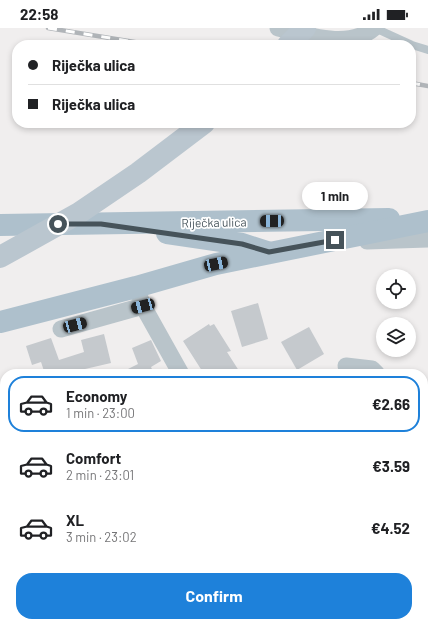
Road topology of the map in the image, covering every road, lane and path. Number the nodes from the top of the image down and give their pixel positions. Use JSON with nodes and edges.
{"nodes":[{"id":1,"x":278,"y":28,"type":"edge"},
{"id":2,"x":305,"y":28,"type":"edge"},
{"id":3,"x":375,"y":28,"type":"edge"},
{"id":4,"x":293,"y":40,"type":"edge"},
{"id":5,"x":401,"y":40,"type":"edge"},
{"id":6,"x":416,"y":46,"type":"edge"},
{"id":7,"x":428,"y":50,"type":"edge"},
{"id":8,"x":197,"y":128,"type":"edge"},
{"id":9,"x":428,"y":218,"type":"edge"},
{"id":10,"x":428,"y":221,"type":"edge"},
{"id":11,"x":101,"y":224,"type":"junction"},
{"id":12,"x":0,"y":225,"type":"edge"},
{"id":13,"x":428,"y":239,"type":"edge"},
{"id":14,"x":319,"y":243,"type":"junction"},
{"id":15,"x":269,"y":252,"type":"junction"},
{"id":16,"x":0,"y":257,"type":"edge"},
{"id":17,"x":140,"y":296,"type":"junction"},
{"id":18,"x":0,"y":322,"type":"edge"},
{"id":19,"x":61,"y":328,"type":"dead end"},
{"id":20,"x":346,"y":366,"type":"dead end"},
{"id":21,"x":179,"y":369,"type":"edge"},
{"id":22,"x":372,"y":369,"type":"edge"}],
"edges":[{"from":1,"to":3,"type":"street"},
{"from":2,"to":4,"type":"street","bridge":true},
{"from":3,"to":5,"type":"lane"},
{"from":6,"to":7,"type":"lane"},
{"from":8,"to":16,"type":"street","bridge":true},
{"from":9,"to":11,"type":"main road","name":"Riječka ulica"},
{"from":10,"to":14,"type":"main road"},
{"from":11,"to":12,"type":"main road","name":"Riječka ulica"},
{"from":11,"to":15,"type":"main road"},
{"from":13,"to":14,"type":"street"},
{"from":14,"to":15,"type":"main road"},
{"from":15,"to":17,"type":"main road"},
{"from":17,"to":18,"type":"main road"},
{"from":17,"to":19,"type":"street"},
{"from":17,"to":21,"type":"street"},
{"from":20,"to":22,"type":"street"}]}
